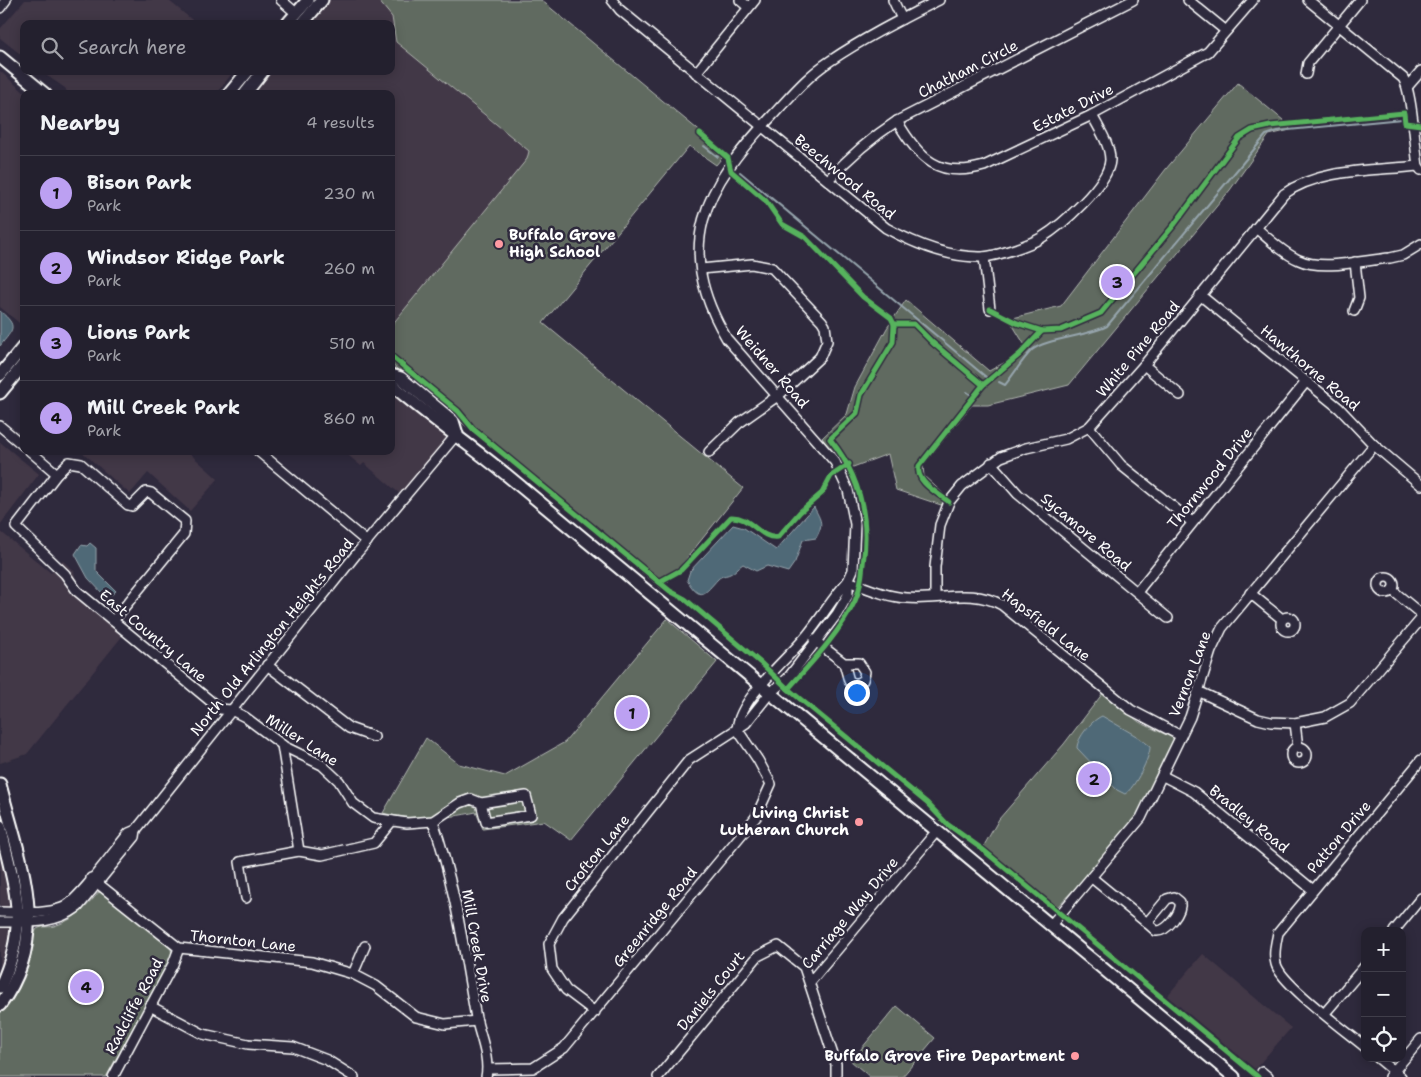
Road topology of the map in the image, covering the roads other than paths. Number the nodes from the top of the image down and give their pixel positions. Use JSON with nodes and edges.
{"nodes":[{"id":1,"x":6,"y":0,"type":"edge"},
{"id":2,"x":281,"y":0,"type":"edge"},
{"id":3,"x":308,"y":0,"type":"edge"},
{"id":4,"x":322,"y":0,"type":"edge"},
{"id":5,"x":612,"y":0,"type":"edge"},
{"id":6,"x":740,"y":0,"type":"edge"},
{"id":7,"x":755,"y":0,"type":"edge"},
{"id":8,"x":893,"y":0,"type":"edge"},
{"id":9,"x":939,"y":0,"type":"edge"},
{"id":10,"x":1133,"y":0,"type":"edge"},
{"id":11,"x":1188,"y":0,"type":"edge"},
{"id":12,"x":1253,"y":0,"type":"edge"},
{"id":13,"x":1308,"y":0,"type":"edge"},
{"id":14,"x":1360,"y":0,"type":"edge"},
{"id":15,"x":0,"y":8,"type":"edge"},
{"id":16,"x":748,"y":8,"type":"junction"},
{"id":17,"x":299,"y":18,"type":"edge"},
{"id":18,"x":902,"y":19,"type":"junction"},
{"id":19,"x":1338,"y":27,"type":"junction"},
{"id":20,"x":1226,"y":31,"type":"junction"},
{"id":21,"x":0,"y":57,"type":"edge"},
{"id":22,"x":1421,"y":72,"type":"edge"},
{"id":23,"x":20,"y":73,"type":"edge"},
{"id":24,"x":696,"y":73,"type":"junction"},
{"id":25,"x":1306,"y":74,"type":"dead end"},
{"id":26,"x":22,"y":75,"type":"edge"},
{"id":27,"x":245,"y":75,"type":"edge"},
{"id":28,"x":260,"y":75,"type":"edge"},
{"id":29,"x":1408,"y":86,"type":"junction"},
{"id":30,"x":40,"y":90,"type":"edge"},
{"id":31,"x":232,"y":90,"type":"edge"},
{"id":32,"x":248,"y":90,"type":"edge"},
{"id":33,"x":1092,"y":115,"type":"junction"},
{"id":34,"x":897,"y":121,"type":"junction"},
{"id":35,"x":761,"y":127,"type":"junction"},
{"id":36,"x":1420,"y":168,"type":"edge"},
{"id":37,"x":828,"y":180,"type":"junction"},
{"id":38,"x":1256,"y":228,"type":"junction"},
{"id":39,"x":1421,"y":244,"type":"edge"},
{"id":40,"x":984,"y":257,"type":"junction"},
{"id":41,"x":1355,"y":262,"type":"junction"},
{"id":42,"x":700,"y":269,"type":"junction"},
{"id":43,"x":1200,"y":295,"type":"junction"},
{"id":44,"x":990,"y":309,"type":"dead end"},
{"id":45,"x":1354,"y":311,"type":"dead end"},
{"id":46,"x":20,"y":351,"type":"edge"},
{"id":47,"x":1144,"y":365,"type":"junction"},
{"id":48,"x":20,"y":369,"type":"edge"},
{"id":49,"x":0,"y":375,"type":"edge"},
{"id":50,"x":395,"y":377,"type":"edge"},
{"id":51,"x":1306,"y":382,"type":"junction"},
{"id":52,"x":395,"y":387,"type":"edge"},
{"id":53,"x":0,"y":393,"type":"edge"},
{"id":54,"x":778,"y":395,"type":"junction"},
{"id":55,"x":1180,"y":395,"type":"dead end"},
{"id":56,"x":0,"y":426,"type":"edge"},
{"id":57,"x":1089,"y":427,"type":"junction"},
{"id":58,"x":457,"y":434,"type":"junction"},
{"id":59,"x":467,"y":442,"type":"junction"},
{"id":60,"x":20,"y":443,"type":"edge"},
{"id":61,"x":1374,"y":445,"type":"junction"},
{"id":62,"x":709,"y":452,"type":"dead end"},
{"id":63,"x":35,"y":455,"type":"edge"},
{"id":64,"x":263,"y":455,"type":"edge"},
{"id":65,"x":991,"y":463,"type":"junction"},
{"id":66,"x":433,"y":464,"type":"junction"},
{"id":67,"x":57,"y":474,"type":"junction"},
{"id":68,"x":1420,"y":481,"type":"edge"},
{"id":69,"x":1192,"y":522,"type":"junction"},
{"id":70,"x":367,"y":542,"type":"junction"},
{"id":71,"x":848,"y":581,"type":"junction"},
{"id":72,"x":1392,"y":590,"type":"dead end"},
{"id":73,"x":1137,"y":592,"type":"junction"},
{"id":74,"x":1250,"y":593,"type":"junction"},
{"id":75,"x":935,"y":597,"type":"junction"},
{"id":76,"x":1421,"y":614,"type":"edge"},
{"id":77,"x":1168,"y":618,"type":"dead end"},
{"id":78,"x":1421,"y":619,"type":"edge"},
{"id":79,"x":1282,"y":620,"type":"dead end"},
{"id":80,"x":113,"y":621,"type":"junction"},
{"id":81,"x":808,"y":634,"type":"junction"},
{"id":82,"x":817,"y":642,"type":"junction"},
{"id":83,"x":844,"y":663,"type":"dead end"},
{"id":84,"x":267,"y":665,"type":"junction"},
{"id":85,"x":765,"y":689,"type":"junction"},
{"id":86,"x":1200,"y":692,"type":"junction"},
{"id":87,"x":231,"y":710,"type":"junction"},
{"id":88,"x":1296,"y":723,"type":"junction"},
{"id":89,"x":737,"y":729,"type":"junction"},
{"id":90,"x":1181,"y":736,"type":"junction"},
{"id":91,"x":374,"y":738,"type":"dead end"},
{"id":92,"x":282,"y":745,"type":"junction"},
{"id":93,"x":1298,"y":748,"type":"dead end"},
{"id":94,"x":1421,"y":760,"type":"edge"},
{"id":95,"x":1163,"y":776,"type":"junction"},
{"id":96,"x":0,"y":784,"type":"edge"},
{"id":97,"x":482,"y":803,"type":"junction"},
{"id":98,"x":392,"y":821,"type":"junction"},
{"id":99,"x":433,"y":821,"type":"junction"},
{"id":100,"x":0,"y":826,"type":"edge"},
{"id":101,"x":936,"y":832,"type":"junction"},
{"id":102,"x":299,"y":852,"type":"junction"},
{"id":103,"x":1092,"y":878,"type":"junction"},
{"id":104,"x":95,"y":881,"type":"junction"},
{"id":105,"x":1313,"y":890,"type":"junction"},
{"id":106,"x":246,"y":898,"type":"dead end"},
{"id":107,"x":1421,"y":898,"type":"edge"},
{"id":108,"x":0,"y":912,"type":"edge"},
{"id":109,"x":24,"y":917,"type":"junction"},
{"id":110,"x":0,"y":922,"type":"edge"},
{"id":111,"x":1147,"y":923,"type":"dead end"},
{"id":112,"x":1051,"y":925,"type":"junction"},
{"id":113,"x":1397,"y":927,"type":"edge"},
{"id":114,"x":365,"y":946,"type":"dead end"},
{"id":115,"x":179,"y":948,"type":"junction"},
{"id":116,"x":1361,"y":971,"type":"edge"},
{"id":117,"x":353,"y":974,"type":"junction"},
{"id":118,"x":810,"y":982,"type":"junction"},
{"id":119,"x":0,"y":988,"type":"edge"},
{"id":120,"x":0,"y":1005,"type":"edge"},
{"id":121,"x":150,"y":1006,"type":"junction"},
{"id":122,"x":595,"y":1012,"type":"junction"},
{"id":123,"x":1325,"y":1013,"type":"junction"},
{"id":124,"x":477,"y":1021,"type":"junction"},
{"id":125,"x":1421,"y":1039,"type":"edge"},
{"id":126,"x":1361,"y":1044,"type":"edge"},
{"id":127,"x":1382,"y":1062,"type":"edge"},
{"id":128,"x":487,"y":1073,"type":"edge"},
{"id":129,"x":1395,"y":1075,"type":"edge"},
{"id":130,"x":112,"y":1077,"type":"edge"},
{"id":131,"x":354,"y":1077,"type":"edge"},
{"id":132,"x":658,"y":1077,"type":"edge"},
{"id":133,"x":836,"y":1077,"type":"edge"},
{"id":134,"x":1234,"y":1077,"type":"edge"}],
"edges":[{"from":1,"to":15,"type":"street"},
{"from":2,"to":17,"type":"street"},
{"from":3,"to":17,"type":"main road"},
{"from":4,"to":17,"type":"main road"},
{"from":5,"to":24,"type":"street","name":"Beechwood Road"},
{"from":6,"to":16,"type":"street"},
{"from":7,"to":16,"type":"street"},
{"from":8,"to":18,"type":"street"},
{"from":9,"to":18,"type":"street","name":"Weidner Road"},
{"from":10,"to":34,"type":"street","name":"Chatham Circle"},
{"from":11,"to":20,"type":"street"},
{"from":12,"to":20,"type":"street","name":"Estate Drive"},
{"from":13,"to":19,"type":"street"},
{"from":14,"to":19,"type":"street"},
{"from":16,"to":24,"type":"street"},
{"from":18,"to":35,"type":"street","name":"Weidner Road"},
{"from":19,"to":25,"type":"street"},
{"from":19,"to":29,"type":"street"},
{"from":20,"to":33,"type":"street","name":"Estate Drive"},
{"from":21,"to":23,"type":"main road"},
{"from":22,"to":29,"type":"street"},
{"from":24,"to":35,"type":"street","name":"Beechwood Road"},
{"from":26,"to":30,"type":"main road"},
{"from":27,"to":31,"type":"main road"},
{"from":28,"to":32,"type":"main road"},
{"from":29,"to":36,"type":"street"},
{"from":33,"to":34,"type":"street","name":"Estate Drive"},
{"from":33,"to":40,"type":"street","name":"Beechwood Road"},
{"from":34,"to":37,"type":"street","name":"Chatham Circle"},
{"from":35,"to":37,"type":"street","name":"Beechwood Road"},
{"from":35,"to":42,"type":"street","name":"Weidner Road"},
{"from":36,"to":38,"type":"street","name":"White Pine Road"},
{"from":37,"to":40,"type":"street","name":"Beechwood Road"},
{"from":38,"to":41,"type":"street"},
{"from":38,"to":43,"type":"street","name":"White Pine Road"},
{"from":39,"to":41,"type":"street"},
{"from":40,"to":44,"type":"street"},
{"from":41,"to":45,"type":"street"},
{"from":42,"to":54,"type":"street","name":"Weidner Road"},
{"from":42,"to":54,"type":"street"},
{"from":43,"to":47,"type":"street","name":"White Pine Road"},
{"from":43,"to":51,"type":"street","name":"Hawthorne Road"},
{"from":46,"to":49,"type":"main road"},
{"from":47,"to":55,"type":"street"},
{"from":47,"to":57,"type":"street","name":"White Pine Road"},
{"from":48,"to":53,"type":"main road"},
{"from":50,"to":58,"type":"main road"},
{"from":51,"to":61,"type":"street","name":"Hawthorne Road"},
{"from":51,"to":69,"type":"street","name":"Thornwood Drive"},
{"from":52,"to":58,"type":"main road"},
{"from":54,"to":62,"type":"street"},
{"from":54,"to":71,"type":"street","name":"Weidner Road"},
{"from":56,"to":60,"type":"street"},
{"from":57,"to":65,"type":"street","name":"White Pine Road"},
{"from":57,"to":69,"type":"street"},
{"from":58,"to":59,"type":"main road"},
{"from":58,"to":66,"type":"street","name":"North Old Arlington Heights Road"},
{"from":59,"to":66,"type":"street","name":"North Old Arlington Heights Road"},
{"from":59,"to":85,"type":"main road"},
{"from":61,"to":68,"type":"street","name":"Hawthorne Road"},
{"from":61,"to":74,"type":"street","name":"Vernon Lane"},
{"from":63,"to":67,"type":"street"},
{"from":64,"to":70,"type":"street"},
{"from":65,"to":73,"type":"street","name":"Sycamore Road"},
{"from":65,"to":75,"type":"street","name":"White Pine Road"},
{"from":66,"to":70,"type":"street","name":"North Old Arlington Heights Road"},
{"from":67,"to":80,"type":"street","name":"East Country Lane"},
{"from":67,"to":80,"type":"street"},
{"from":69,"to":73,"type":"street","name":"Thornwood Drive"},
{"from":70,"to":84,"type":"street","name":"North Old Arlington Heights Road"},
{"from":71,"to":75,"type":"street","name":"Hapsfield Lane"},
{"from":71,"to":81,"type":"street","name":"Weidner Road"},
{"from":71,"to":82,"type":"street","name":"Weidner Road"},
{"from":72,"to":76,"type":"street"},
{"from":73,"to":77,"type":"street","name":"Sycamore Road"},
{"from":74,"to":79,"type":"street"},
{"from":74,"to":86,"type":"street","name":"Vernon Lane"},
{"from":75,"to":90,"type":"street","name":"Hapsfield Lane"},
{"from":78,"to":88,"type":"street"},
{"from":80,"to":87,"type":"street","name":"East Country Lane"},
{"from":81,"to":82,"type":"street"},
{"from":81,"to":85,"type":"street","name":"Weidner Road"},
{"from":82,"to":83,"type":"street"},
{"from":82,"to":85,"type":"street","name":"Weidner Road"},
{"from":84,"to":87,"type":"street","name":"North Old Arlington Heights Road"},
{"from":84,"to":91,"type":"street"},
{"from":85,"to":89,"type":"street","name":"Crofton Lane"},
{"from":85,"to":101,"type":"main road"},
{"from":86,"to":88,"type":"street"},
{"from":86,"to":90,"type":"street","name":"Vernon Lane"},
{"from":87,"to":92,"type":"street","name":"Miller Lane"},
{"from":87,"to":104,"type":"street","name":"North Old Arlington Heights Road"},
{"from":88,"to":93,"type":"street"},
{"from":89,"to":122,"type":"street","name":"Greenridge Road"},
{"from":89,"to":122,"type":"street","name":"Crofton Lane"},
{"from":90,"to":95,"type":"street","name":"Vernon Lane"},
{"from":92,"to":98,"type":"street","name":"Miller Lane"},
{"from":92,"to":102,"type":"street"},
{"from":94,"to":105,"type":"street","name":"Patton Drive"},
{"from":95,"to":103,"type":"street","name":"Vernon Lane"},
{"from":95,"to":105,"type":"street","name":"Bradley Road"},
{"from":96,"to":109,"type":"main road"},
{"from":97,"to":97,"type":"street"},
{"from":97,"to":99,"type":"street","name":"Miller Lane"},
{"from":98,"to":99,"type":"street","name":"Miller Lane"},
{"from":98,"to":102,"type":"street"},
{"from":99,"to":124,"type":"street","name":"Mill Creek Drive"},
{"from":100,"to":109,"type":"main road"},
{"from":101,"to":112,"type":"main road"},
{"from":101,"to":118,"type":"street","name":"Carriage Way Drive"},
{"from":102,"to":106,"type":"street"},
{"from":103,"to":111,"type":"street"},
{"from":103,"to":112,"type":"street","name":"Vernon Lane"},
{"from":104,"to":109,"type":"street","name":"North Old Arlington Heights Road"},
{"from":104,"to":115,"type":"street","name":"Thornton Lane"},
{"from":105,"to":123,"type":"street","name":"Patton Drive"},
{"from":107,"to":113,"type":"street"},
{"from":108,"to":109,"type":"street"},
{"from":109,"to":110,"type":"street"},
{"from":109,"to":119,"type":"main road"},
{"from":109,"to":120,"type":"main road"},
{"from":112,"to":134,"type":"main road"},
{"from":114,"to":117,"type":"street"},
{"from":115,"to":117,"type":"street","name":"Thornton Lane"},
{"from":115,"to":121,"type":"street","name":"Radcliffe Road"},
{"from":116,"to":123,"type":"street"},
{"from":117,"to":124,"type":"street","name":"Thornton Lane"},
{"from":118,"to":132,"type":"street","name":"Daniels Court"},
{"from":118,"to":133,"type":"street","name":"Carriage Way Drive"},
{"from":121,"to":130,"type":"street","name":"Radcliffe Road"},
{"from":121,"to":131,"type":"street"},
{"from":122,"to":128,"type":"street","name":"Greenridge Road"},
{"from":123,"to":126,"type":"street"},
{"from":124,"to":128,"type":"street","name":"Mill Creek Drive"},
{"from":125,"to":129,"type":"street"},
{"from":127,"to":129,"type":"street"}]}
